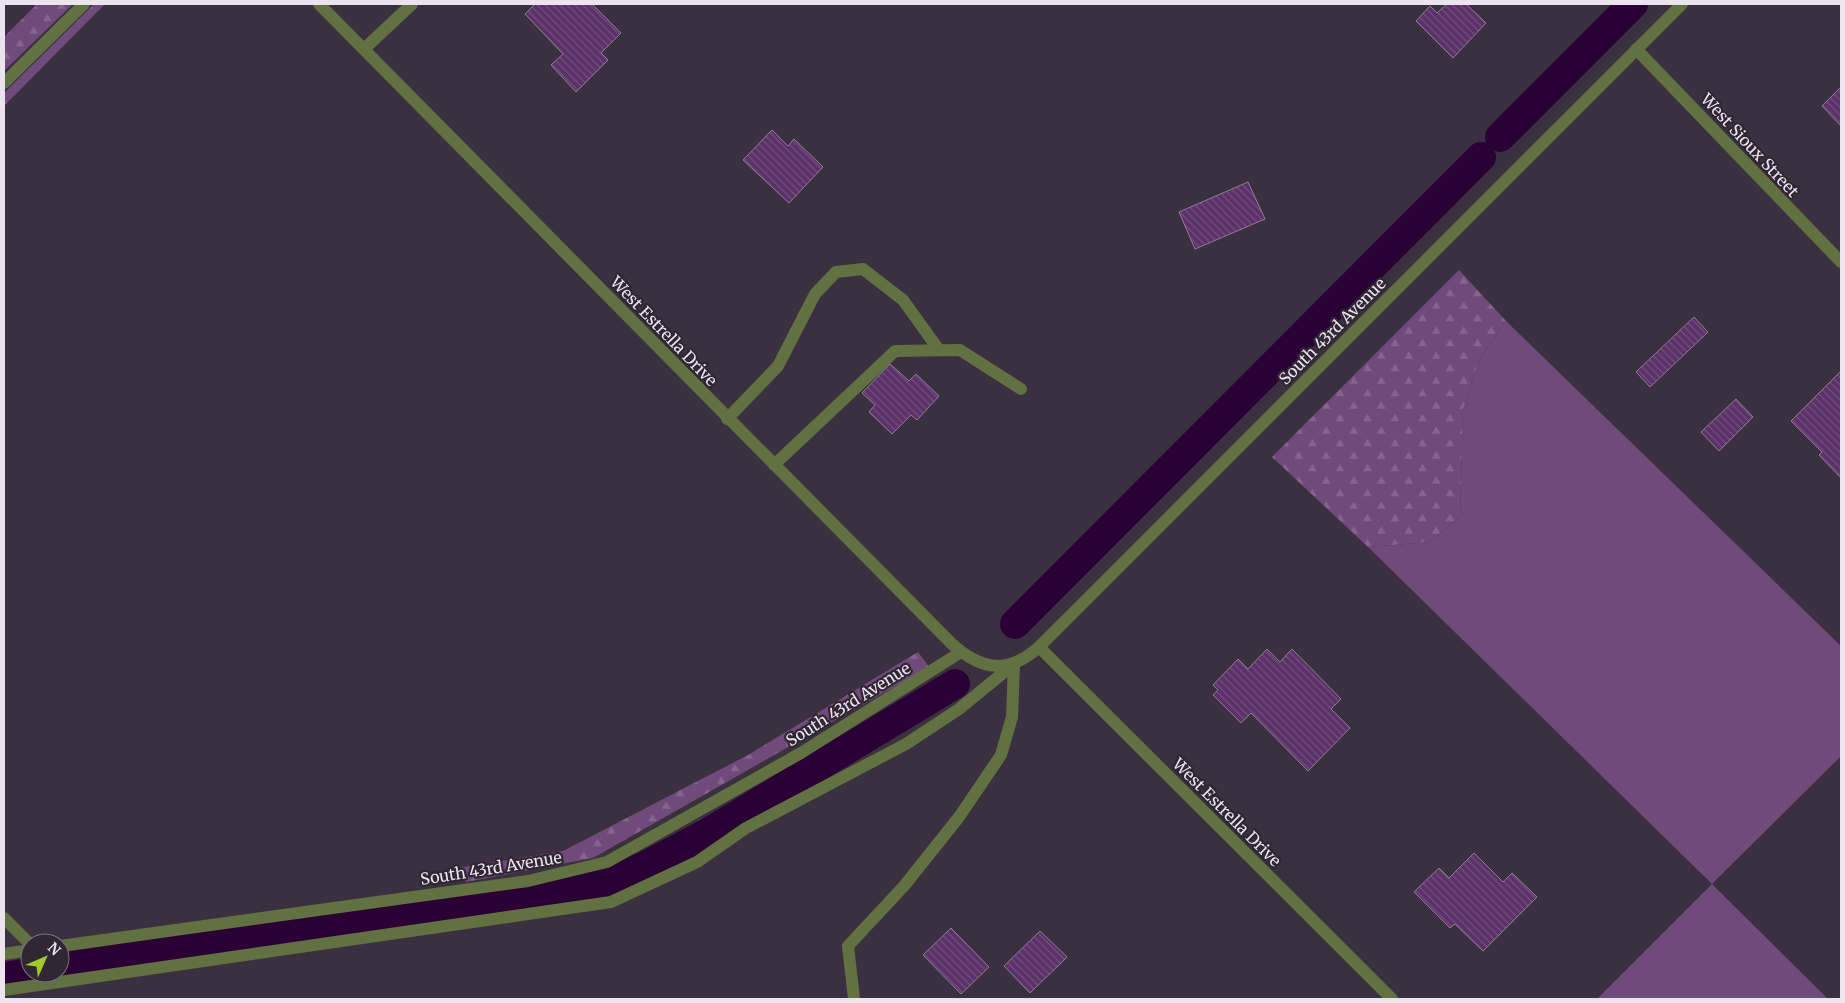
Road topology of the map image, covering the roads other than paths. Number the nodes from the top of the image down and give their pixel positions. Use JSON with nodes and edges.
{"nodes":[{"id":1,"x":84,"y":4,"type":"edge"},
{"id":2,"x":319,"y":4,"type":"edge"},
{"id":3,"x":412,"y":4,"type":"edge"},
{"id":4,"x":1682,"y":4,"type":"edge"},
{"id":5,"x":364,"y":49,"type":"junction"},
{"id":6,"x":1636,"y":49,"type":"junction"},
{"id":7,"x":4,"y":83,"type":"edge"},
{"id":8,"x":1841,"y":262,"type":"edge"},
{"id":9,"x":939,"y":350,"type":"junction"},
{"id":10,"x":1021,"y":389,"type":"dead end"},
{"id":11,"x":727,"y":419,"type":"junction"},
{"id":12,"x":774,"y":466,"type":"junction"},
{"id":13,"x":1039,"y":647,"type":"junction"},
{"id":14,"x":961,"y":652,"type":"junction"},
{"id":15,"x":1014,"y":664,"type":"junction"},
{"id":16,"x":997,"y":666,"type":"joint"},
{"id":17,"x":4,"y":918,"type":"edge"},
{"id":18,"x":20,"y":934,"type":"edge"},
{"id":19,"x":70,"y":945,"type":"edge"},
{"id":20,"x":20,"y":952,"type":"edge"},
{"id":21,"x":4,"y":954,"type":"edge"},
{"id":22,"x":4,"y":990,"type":"edge"},
{"id":23,"x":854,"y":999,"type":"edge"},
{"id":24,"x":1392,"y":999,"type":"edge"}],
"edges":[{"from":1,"to":7,"type":"street"},
{"from":2,"to":5,"type":"street","name":"West Estrella Drive"},
{"from":3,"to":5,"type":"street"},
{"from":4,"to":6,"type":"street","name":"South 43rd Avenue"},
{"from":5,"to":11,"type":"street","name":"West Estrella Drive"},
{"from":6,"to":8,"type":"street","name":"West Sioux Street"},
{"from":6,"to":13,"type":"street","name":"South 43rd Avenue"},
{"from":9,"to":10,"type":"street"},
{"from":9,"to":11,"type":"street"},
{"from":9,"to":12,"type":"street"},
{"from":11,"to":12,"type":"street","name":"West Estrella Drive"},
{"from":12,"to":14,"type":"street","name":"West Estrella Drive"},
{"from":13,"to":15,"type":"street","name":"South 43rd Avenue"},
{"from":13,"to":24,"type":"street","name":"West Estrella Drive"},
{"from":14,"to":16,"type":"street","name":"West Estrella Drive"},
{"from":14,"to":19,"type":"street","name":"South 43rd Avenue"},
{"from":15,"to":16,"type":"street","name":"South 43rd Avenue"},
{"from":15,"to":22,"type":"street"},
{"from":15,"to":23,"type":"street"},
{"from":17,"to":18,"type":"street"},
{"from":20,"to":21,"type":"street"}]}
